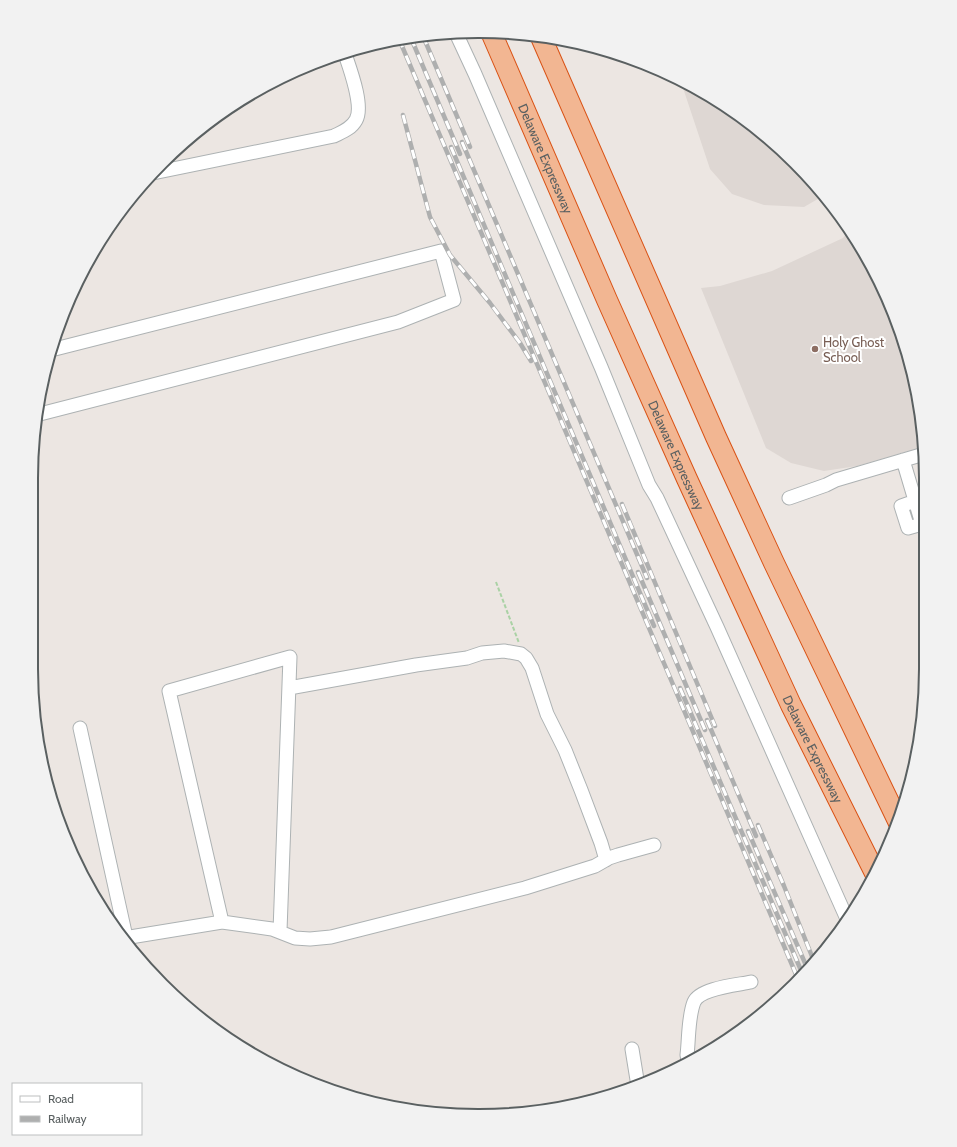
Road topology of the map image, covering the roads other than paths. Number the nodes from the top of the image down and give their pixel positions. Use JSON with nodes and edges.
{"nodes":[{"id":1,"x":458,"y":39,"type":"edge"},
{"id":2,"x":494,"y":39,"type":"edge"},
{"id":3,"x":544,"y":43,"type":"edge"},
{"id":4,"x":346,"y":58,"type":"edge"},
{"id":5,"x":163,"y":171,"type":"edge"},
{"id":6,"x":58,"y":348,"type":"edge"},
{"id":7,"x":43,"y":413,"type":"edge"},
{"id":8,"x":918,"y":456,"type":"edge"},
{"id":9,"x":903,"y":460,"type":"junction"},
{"id":10,"x":789,"y":498,"type":"dead end"},
{"id":11,"x":915,"y":500,"type":"dead end"},
{"id":12,"x":289,"y":688,"type":"junction"},
{"id":13,"x":80,"y":728,"type":"dead end"},
{"id":14,"x":894,"y":814,"type":"edge"},
{"id":15,"x":654,"y":845,"type":"dead end"},
{"id":16,"x":606,"y":860,"type":"junction"},
{"id":17,"x":872,"y":867,"type":"edge"},
{"id":18,"x":845,"y":913,"type":"edge"},
{"id":19,"x":222,"y":922,"type":"junction"},
{"id":20,"x":123,"y":929,"type":"edge"},
{"id":21,"x":280,"y":931,"type":"junction"},
{"id":22,"x":129,"y":936,"type":"edge"},
{"id":23,"x":750,"y":982,"type":"dead end"},
{"id":24,"x":632,"y":1049,"type":"dead end"},
{"id":25,"x":687,"y":1056,"type":"edge"},
{"id":26,"x":637,"y":1079,"type":"edge"}],
"edges":[{"from":1,"to":18,"type":"street"},
{"from":2,"to":17,"type":"highway","name":"Delaware Expressway"},
{"from":3,"to":14,"type":"highway"},
{"from":4,"to":5,"type":"street"},
{"from":6,"to":7,"type":"street"},
{"from":8,"to":9,"type":"street"},
{"from":9,"to":10,"type":"street"},
{"from":9,"to":11,"type":"street"},
{"from":12,"to":16,"type":"street"},
{"from":12,"to":19,"type":"street"},
{"from":12,"to":21,"type":"street"},
{"from":13,"to":20,"type":"street"},
{"from":15,"to":16,"type":"street"},
{"from":16,"to":21,"type":"street"},
{"from":19,"to":21,"type":"street"},
{"from":19,"to":22,"type":"street"},
{"from":23,"to":25,"type":"street"},
{"from":24,"to":26,"type":"street"}]}
